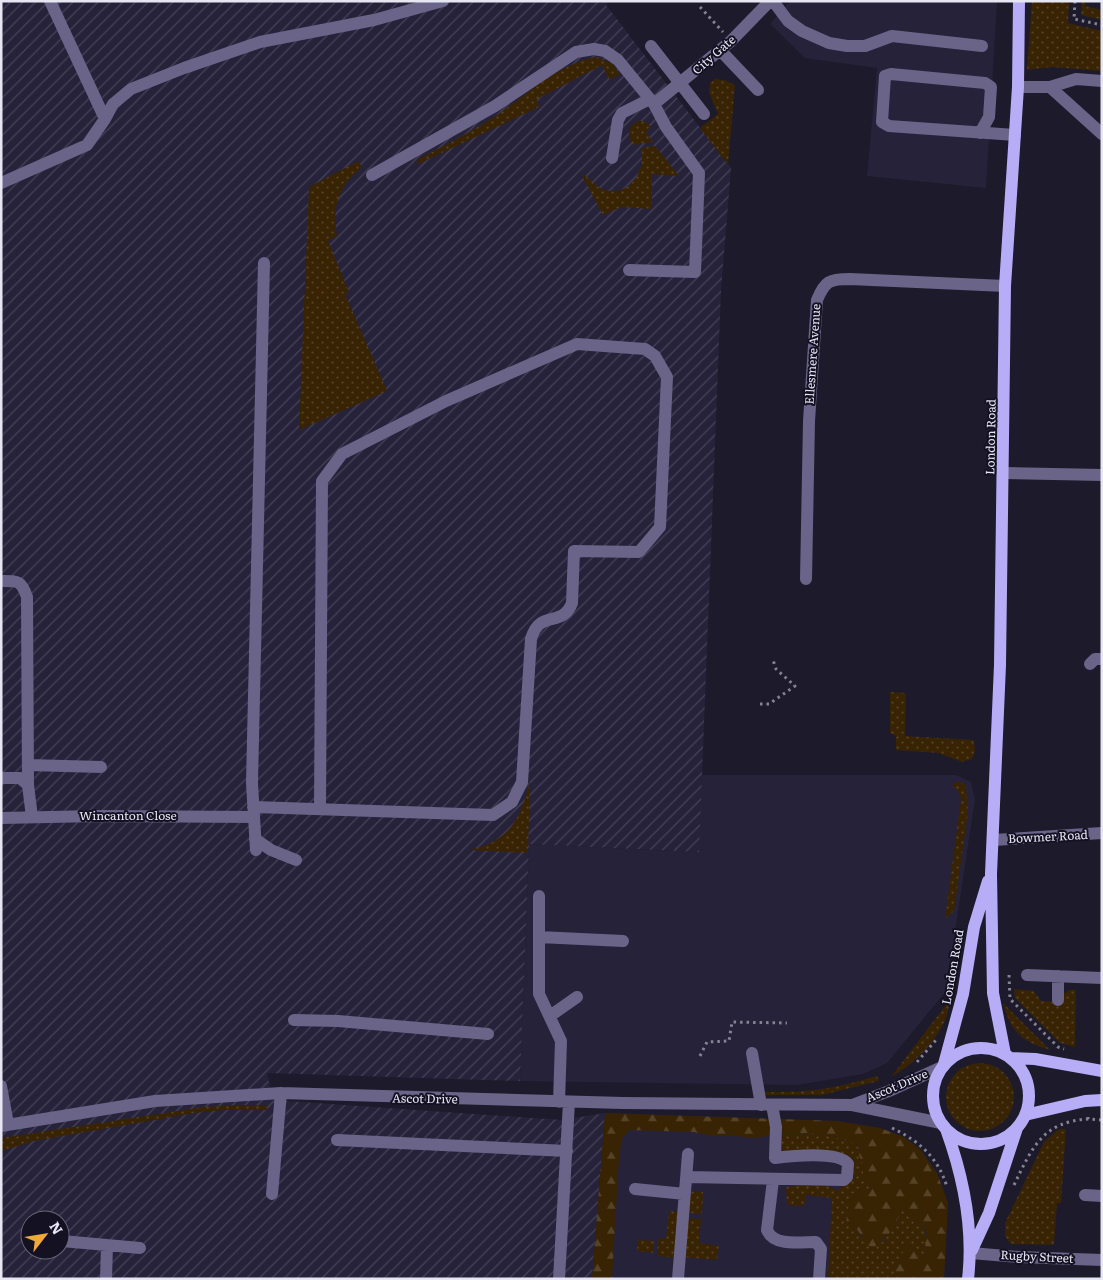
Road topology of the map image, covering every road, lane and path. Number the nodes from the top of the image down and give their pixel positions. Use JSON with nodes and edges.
{"nodes":[{"id":1,"x":50,"y":1,"type":"edge"},
{"id":2,"x":443,"y":1,"type":"edge"},
{"id":3,"x":772,"y":1,"type":"edge"},
{"id":4,"x":1020,"y":1,"type":"edge"},
{"id":5,"x":1075,"y":1,"type":"edge"},
{"id":6,"x":700,"y":7,"type":"dead end"},
{"id":7,"x":1102,"y":25,"type":"edge"},
{"id":8,"x":731,"y":41,"type":"junction"},
{"id":9,"x":651,"y":46,"type":"dead end"},
{"id":10,"x":982,"y":46,"type":"dead end"},
{"id":11,"x":720,"y":50,"type":"junction"},
{"id":12,"x":1102,"y":81,"type":"edge"},
{"id":13,"x":681,"y":84,"type":"junction"},
{"id":14,"x":1018,"y":87,"type":"junction"},
{"id":15,"x":1050,"y":87,"type":"junction"},
{"id":16,"x":758,"y":90,"type":"dead end"},
{"id":17,"x":652,"y":101,"type":"junction"},
{"id":18,"x":704,"y":114,"type":"dead end"},
{"id":19,"x":105,"y":119,"type":"junction"},
{"id":20,"x":980,"y":133,"type":"junction"},
{"id":21,"x":1102,"y":134,"type":"edge"},
{"id":22,"x":1015,"y":135,"type":"junction"},
{"id":23,"x":612,"y":158,"type":"dead end"},
{"id":24,"x":372,"y":175,"type":"dead end"},
{"id":25,"x":1,"y":184,"type":"edge"},
{"id":26,"x":264,"y":263,"type":"dead end"},
{"id":27,"x":629,"y":270,"type":"dead end"},
{"id":28,"x":1005,"y":286,"type":"junction"},
{"id":29,"x":1004,"y":473,"type":"junction"},
{"id":30,"x":1102,"y":475,"type":"edge"},
{"id":31,"x":806,"y":578,"type":"dead end"},
{"id":32,"x":1,"y":581,"type":"edge"},
{"id":33,"x":773,"y":660,"type":"dead end"},
{"id":34,"x":760,"y":704,"type":"dead end"},
{"id":35,"x":28,"y":764,"type":"junction"},
{"id":36,"x":101,"y":768,"type":"dead end"},
{"id":37,"x":1,"y":778,"type":"edge"},
{"id":38,"x":28,"y":785,"type":"junction"},
{"id":39,"x":320,"y":808,"type":"junction"},
{"id":40,"x":254,"y":812,"type":"junction"},
{"id":41,"x":32,"y":817,"type":"junction"},
{"id":42,"x":1,"y":818,"type":"edge"},
{"id":43,"x":1102,"y":833,"type":"edge"},
{"id":44,"x":994,"y":840,"type":"junction"},
{"id":45,"x":296,"y":860,"type":"dead end"},
{"id":46,"x":991,"y":874,"type":"junction"},
{"id":47,"x":539,"y":896,"type":"dead end"},
{"id":48,"x":539,"y":937,"type":"junction"},
{"id":49,"x":623,"y":941,"type":"dead end"},
{"id":50,"x":991,"y":975,"type":"junction"},
{"id":51,"x":1009,"y":975,"type":"junction"},
{"id":52,"x":1027,"y":975,"type":"joint"},
{"id":53,"x":1058,"y":976,"type":"junction"},
{"id":54,"x":1102,"y":978,"type":"edge"},
{"id":55,"x":578,"y":997,"type":"dead end"},
{"id":56,"x":1058,"y":1000,"type":"dead end"},
{"id":57,"x":550,"y":1016,"type":"junction"},
{"id":58,"x":294,"y":1020,"type":"dead end"},
{"id":59,"x":787,"y":1023,"type":"dead end"},
{"id":60,"x":488,"y":1034,"type":"dead end"},
{"id":61,"x":938,"y":1036,"type":"dead end"},
{"id":62,"x":1068,"y":1050,"type":"dead end"},
{"id":63,"x":752,"y":1053,"type":"dead end"},
{"id":64,"x":700,"y":1056,"type":"dead end"},
{"id":65,"x":1007,"y":1056,"type":"junction"},
{"id":66,"x":915,"y":1065,"type":"dead end"},
{"id":67,"x":943,"y":1066,"type":"junction"},
{"id":68,"x":1102,"y":1071,"type":"edge"},
{"id":69,"x":1,"y":1086,"type":"edge"},
{"id":70,"x":281,"y":1093,"type":"junction"},
{"id":71,"x":1102,"y":1100,"type":"edge"},
{"id":72,"x":564,"y":1102,"type":"junction"},
{"id":73,"x":852,"y":1104,"type":"junction"},
{"id":74,"x":766,"y":1105,"type":"junction"},
{"id":75,"x":894,"y":1114,"type":"junction"},
{"id":76,"x":1025,"y":1115,"type":"junction"},
{"id":77,"x":1088,"y":1119,"type":"dead end"},
{"id":78,"x":5,"y":1125,"type":"edge"},
{"id":79,"x":943,"y":1126,"type":"junction"},
{"id":80,"x":1017,"y":1128,"type":"junction"},
{"id":81,"x":337,"y":1140,"type":"dead end"},
{"id":82,"x":567,"y":1151,"type":"junction"},
{"id":83,"x":688,"y":1154,"type":"dead end"},
{"id":84,"x":687,"y":1177,"type":"junction"},
{"id":85,"x":773,"y":1180,"type":"junction"},
{"id":86,"x":635,"y":1189,"type":"dead end"},
{"id":87,"x":1012,"y":1190,"type":"dead end"},
{"id":88,"x":272,"y":1194,"type":"dead end"},
{"id":89,"x":685,"y":1194,"type":"junction"},
{"id":90,"x":963,"y":1195,"type":"junction"},
{"id":91,"x":1085,"y":1196,"type":"dead end"},
{"id":92,"x":1102,"y":1196,"type":"edge"},
{"id":93,"x":70,"y":1242,"type":"edge"},
{"id":94,"x":107,"y":1246,"type":"junction"},
{"id":95,"x":140,"y":1248,"type":"dead end"},
{"id":96,"x":972,"y":1251,"type":"junction"},
{"id":97,"x":1102,"y":1260,"type":"edge"},
{"id":98,"x":106,"y":1279,"type":"edge"},
{"id":99,"x":559,"y":1279,"type":"edge"},
{"id":100,"x":678,"y":1279,"type":"edge"},
{"id":101,"x":819,"y":1279,"type":"edge"},
{"id":102,"x":968,"y":1279,"type":"edge"}],
"edges":[{"from":1,"to":19,"type":"street"},
{"from":2,"to":19,"type":"street"},
{"from":3,"to":8,"type":"street","name":"City Gate"},
{"from":3,"to":10,"type":"street"},
{"from":4,"to":14,"type":"main road","name":"London Road"},
{"from":5,"to":7,"type":"path"},
{"from":6,"to":8,"type":"path"},
{"from":8,"to":11,"type":"street","name":"City Gate"},
{"from":9,"to":13,"type":"street"},
{"from":11,"to":13,"type":"street","name":"City Gate"},
{"from":11,"to":16,"type":"street"},
{"from":12,"to":15,"type":"street"},
{"from":13,"to":17,"type":"street","name":"City Gate"},
{"from":13,"to":18,"type":"street"},
{"from":14,"to":15,"type":"street"},
{"from":14,"to":22,"type":"main road","name":"London Road"},
{"from":15,"to":21,"type":"street"},
{"from":17,"to":23,"type":"street","name":"City Gate"},
{"from":17,"to":24,"type":"street"},
{"from":17,"to":27,"type":"street"},
{"from":19,"to":25,"type":"street"},
{"from":20,"to":20,"type":"street"},
{"from":20,"to":22,"type":"street"},
{"from":22,"to":28,"type":"main road","name":"London Road"},
{"from":26,"to":40,"type":"street"},
{"from":28,"to":29,"type":"main road","name":"London Road"},
{"from":28,"to":31,"type":"street","name":"Ellesmere Avenue"},
{"from":29,"to":30,"type":"street"},
{"from":29,"to":44,"type":"main road","name":"London Road"},
{"from":32,"to":35,"type":"street"},
{"from":33,"to":34,"type":"path"},
{"from":35,"to":36,"type":"street"},
{"from":35,"to":38,"type":"street"},
{"from":37,"to":38,"type":"street"},
{"from":38,"to":41,"type":"street"},
{"from":39,"to":39,"type":"street","name":"Wincanton Close"},
{"from":39,"to":40,"type":"street","name":"Wincanton Close"},
{"from":40,"to":41,"type":"street","name":"Wincanton Close"},
{"from":40,"to":45,"type":"street"},
{"from":41,"to":42,"type":"street","name":"Wincanton Close"},
{"from":43,"to":44,"type":"street","name":"Bowmer Road"},
{"from":44,"to":46,"type":"main road","name":"London Road"},
{"from":46,"to":50,"type":"main road","name":"London Road"},
{"from":46,"to":67,"type":"main road","name":"London Road"},
{"from":47,"to":48,"type":"street"},
{"from":48,"to":49,"type":"street"},
{"from":48,"to":57,"type":"street"},
{"from":50,"to":51,"type":"path"},
{"from":50,"to":65,"type":"main road","name":"London Road"},
{"from":51,"to":52,"type":"path"},
{"from":51,"to":62,"type":"path"},
{"from":52,"to":53,"type":"street"},
{"from":53,"to":54,"type":"street"},
{"from":53,"to":56,"type":"street"},
{"from":55,"to":57,"type":"street"},
{"from":57,"to":72,"type":"street"},
{"from":58,"to":60,"type":"street"},
{"from":59,"to":64,"type":"path"},
{"from":61,"to":66,"type":"path"},
{"from":63,"to":74,"type":"street"},
{"from":65,"to":67,"type":"main road"},
{"from":65,"to":68,"type":"main road"},
{"from":65,"to":76,"type":"main road"},
{"from":67,"to":73,"type":"street","name":"Ascot Drive"},
{"from":67,"to":79,"type":"main road"},
{"from":69,"to":78,"type":"street"},
{"from":70,"to":72,"type":"street","name":"Ascot Drive"},
{"from":70,"to":78,"type":"street","name":"Ascot Drive"},
{"from":70,"to":88,"type":"street"},
{"from":71,"to":76,"type":"main road"},
{"from":72,"to":74,"type":"street","name":"Ascot Drive"},
{"from":72,"to":82,"type":"street"},
{"from":73,"to":74,"type":"street","name":"Ascot Drive"},
{"from":73,"to":75,"type":"street","name":"Ascot Drive"},
{"from":74,"to":85,"type":"street"},
{"from":75,"to":79,"type":"street","name":"Ascot Drive"},
{"from":75,"to":90,"type":"path"},
{"from":76,"to":80,"type":"main road"},
{"from":77,"to":87,"type":"path"},
{"from":79,"to":80,"type":"main road"},
{"from":79,"to":90,"type":"main road"},
{"from":80,"to":96,"type":"main road"},
{"from":81,"to":82,"type":"street"},
{"from":82,"to":99,"type":"street"},
{"from":83,"to":84,"type":"street"},
{"from":84,"to":85,"type":"street"},
{"from":84,"to":89,"type":"street"},
{"from":85,"to":101,"type":"street"},
{"from":86,"to":89,"type":"street"},
{"from":89,"to":100,"type":"street"},
{"from":90,"to":96,"type":"main road"},
{"from":91,"to":92,"type":"street"},
{"from":93,"to":94,"type":"street"},
{"from":94,"to":95,"type":"street"},
{"from":94,"to":98,"type":"street"},
{"from":96,"to":97,"type":"street","name":"Rugby Street"},
{"from":96,"to":102,"type":"main road"}]}
